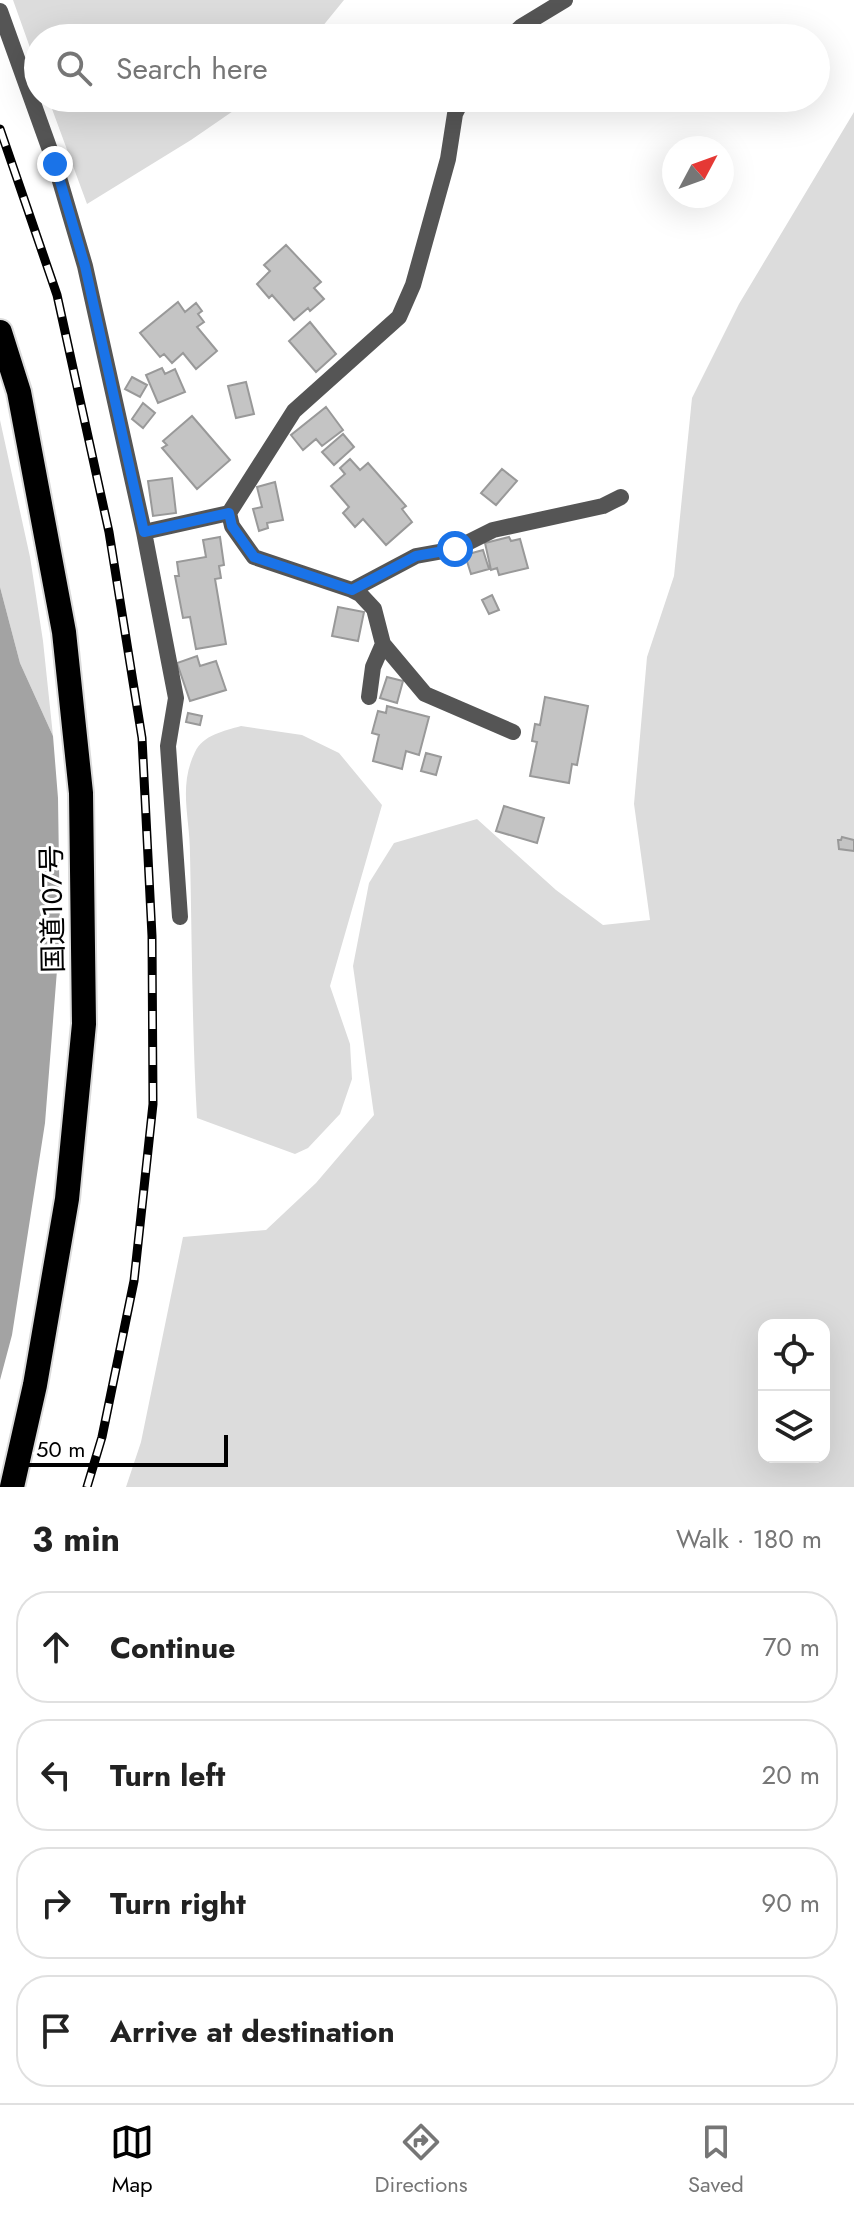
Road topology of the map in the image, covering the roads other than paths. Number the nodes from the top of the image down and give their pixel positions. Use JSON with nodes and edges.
{"nodes":[{"id":1,"x":565,"y":0,"type":"edge"},
{"id":2,"x":0,"y":11,"type":"edge"},
{"id":3,"x":525,"y":24,"type":"edge"},
{"id":4,"x":24,"y":78,"type":"edge"},
{"id":5,"x":36,"y":112,"type":"edge"},
{"id":6,"x":456,"y":112,"type":"edge"},
{"id":7,"x":0,"y":332,"type":"edge"},
{"id":8,"x":621,"y":497,"type":"dead end"},
{"id":9,"x":229,"y":513,"type":"junction"},
{"id":10,"x":144,"y":532,"type":"junction"},
{"id":11,"x":352,"y":590,"type":"junction"},
{"id":12,"x":383,"y":644,"type":"junction"},
{"id":13,"x":369,"y":697,"type":"dead end"},
{"id":14,"x":513,"y":732,"type":"dead end"},
{"id":15,"x":180,"y":917,"type":"dead end"},
{"id":16,"x":12,"y":1487,"type":"edge"}],
"edges":[{"from":1,"to":3,"type":"street"},
{"from":2,"to":4,"type":"street"},
{"from":5,"to":10,"type":"street"},
{"from":6,"to":9,"type":"street"},
{"from":7,"to":16,"type":"highway","name":"国道107号"},
{"from":8,"to":11,"type":"street"},
{"from":9,"to":10,"type":"street"},
{"from":9,"to":11,"type":"street"},
{"from":10,"to":15,"type":"street"},
{"from":11,"to":12,"type":"street"},
{"from":12,"to":13,"type":"street"},
{"from":12,"to":14,"type":"street"}]}
